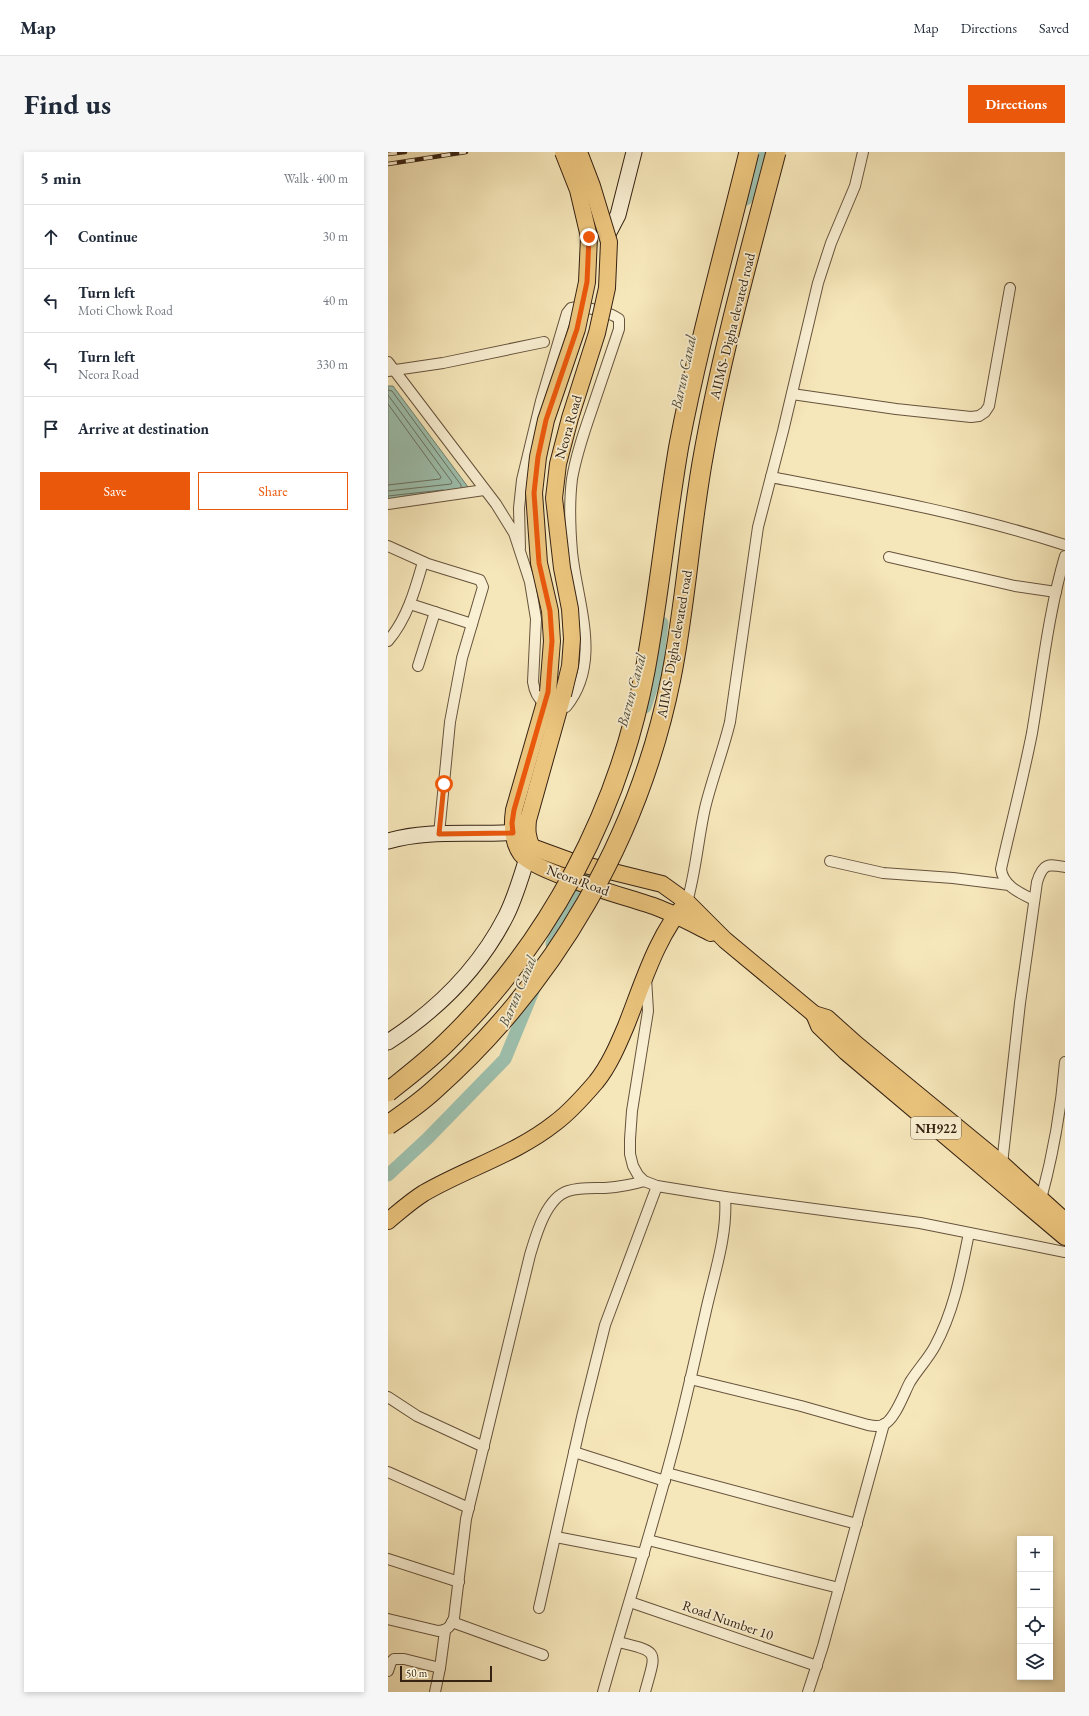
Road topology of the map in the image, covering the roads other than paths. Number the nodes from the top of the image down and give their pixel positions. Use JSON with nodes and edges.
{"nodes":[{"id":1,"x":563,"y":152,"type":"edge"},
{"id":2,"x":579,"y":152,"type":"edge"},
{"id":3,"x":634,"y":152,"type":"edge"},
{"id":4,"x":749,"y":152,"type":"edge"},
{"id":5,"x":776,"y":152,"type":"edge"},
{"id":6,"x":866,"y":152,"type":"edge"},
{"id":7,"x":607,"y":236,"type":"junction"},
{"id":8,"x":608,"y":257,"type":"junction"},
{"id":9,"x":588,"y":258,"type":"junction"},
{"id":10,"x":1010,"y":288,"type":"dead end"},
{"id":11,"x":544,"y":342,"type":"dead end"},
{"id":12,"x":390,"y":368,"type":"edge"},
{"id":13,"x":792,"y":394,"type":"junction"},
{"id":14,"x":771,"y":477,"type":"junction"},
{"id":15,"x":484,"y":490,"type":"junction"},
{"id":16,"x":388,"y":504,"type":"edge"},
{"id":17,"x":1065,"y":545,"type":"edge"},
{"id":18,"x":388,"y":546,"type":"edge"},
{"id":19,"x":520,"y":548,"type":"junction"},
{"id":20,"x":1065,"y":556,"type":"edge"},
{"id":21,"x":889,"y":557,"type":"dead end"},
{"id":22,"x":424,"y":562,"type":"junction"},
{"id":23,"x":1056,"y":592,"type":"junction"},
{"id":24,"x":410,"y":604,"type":"junction"},
{"id":25,"x":435,"y":612,"type":"junction"},
{"id":26,"x":472,"y":624,"type":"junction"},
{"id":27,"x":388,"y":641,"type":"edge"},
{"id":28,"x":418,"y":666,"type":"dead end"},
{"id":29,"x":554,"y":700,"type":"junction"},
{"id":30,"x":520,"y":832,"type":"junction"},
{"id":31,"x":439,"y":834,"type":"junction"},
{"id":32,"x":388,"y":841,"type":"edge"},
{"id":33,"x":527,"y":858,"type":"junction"},
{"id":34,"x":830,"y":861,"type":"dead end"},
{"id":35,"x":1065,"y":867,"type":"edge"},
{"id":36,"x":1009,"y":885,"type":"junction"},
{"id":37,"x":1034,"y":900,"type":"junction"},
{"id":38,"x":687,"y":902,"type":"junction"},
{"id":39,"x":675,"y":915,"type":"junction"},
{"id":40,"x":725,"y":940,"type":"junction"},
{"id":41,"x":645,"y":975,"type":"junction"},
{"id":42,"x":814,"y":1014,"type":"junction"},
{"id":43,"x":388,"y":1042,"type":"edge"},
{"id":44,"x":1065,"y":1062,"type":"edge"},
{"id":45,"x":388,"y":1092,"type":"edge"},
{"id":46,"x":388,"y":1125,"type":"edge"},
{"id":47,"x":1002,"y":1164,"type":"junction"},
{"id":48,"x":644,"y":1181,"type":"junction"},
{"id":49,"x":657,"y":1186,"type":"junction"},
{"id":50,"x":725,"y":1197,"type":"junction"},
{"id":51,"x":1041,"y":1199,"type":"junction"},
{"id":52,"x":388,"y":1221,"type":"edge"},
{"id":53,"x":1065,"y":1221,"type":"edge"},
{"id":54,"x":969,"y":1233,"type":"junction"},
{"id":55,"x":1065,"y":1236,"type":"edge"},
{"id":56,"x":1065,"y":1252,"type":"edge"},
{"id":57,"x":690,"y":1379,"type":"junction"},
{"id":58,"x":388,"y":1397,"type":"edge"},
{"id":59,"x":884,"y":1424,"type":"junction"},
{"id":60,"x":484,"y":1447,"type":"junction"},
{"id":61,"x":574,"y":1452,"type":"junction"},
{"id":62,"x":388,"y":1472,"type":"edge"},
{"id":63,"x":666,"y":1477,"type":"junction"},
{"id":64,"x":469,"y":1508,"type":"junction"},
{"id":65,"x":857,"y":1524,"type":"junction"},
{"id":66,"x":556,"y":1537,"type":"junction"},
{"id":67,"x":648,"y":1540,"type":"junction"},
{"id":68,"x":644,"y":1554,"type":"junction"},
{"id":69,"x":388,"y":1559,"type":"edge"},
{"id":70,"x":459,"y":1582,"type":"junction"},
{"id":71,"x":839,"y":1588,"type":"junction"},
{"id":72,"x":630,"y":1602,"type":"junction"},
{"id":73,"x":539,"y":1608,"type":"dead end"},
{"id":74,"x":388,"y":1619,"type":"edge"},
{"id":75,"x":452,"y":1622,"type":"junction"},
{"id":76,"x":445,"y":1631,"type":"junction"},
{"id":77,"x":618,"y":1642,"type":"junction"},
{"id":78,"x":543,"y":1655,"type":"dead end"},
{"id":79,"x":817,"y":1666,"type":"junction"},
{"id":80,"x":440,"y":1668,"type":"junction"},
{"id":81,"x":388,"y":1671,"type":"edge"},
{"id":82,"x":435,"y":1692,"type":"edge"},
{"id":83,"x":603,"y":1692,"type":"edge"},
{"id":84,"x":645,"y":1692,"type":"edge"},
{"id":85,"x":808,"y":1692,"type":"edge"}],
"edges":[{"from":1,"to":9,"type":"main road","name":"Neora Road","bridge":true},
{"from":2,"to":7,"type":"main road","name":"Neora Road","bridge":true},
{"from":3,"to":7,"type":"street"},
{"from":4,"to":45,"type":"highway","name":"AIIMS- Digha elevated road","bridge":true},
{"from":5,"to":46,"type":"highway","name":"AIIMS- Digha elevated road","bridge":true},
{"from":6,"to":13,"type":"street"},
{"from":7,"to":8,"type":"main road","name":"Neora Road","bridge":true},
{"from":8,"to":9,"type":"main road"},
{"from":8,"to":29,"type":"main road","name":"Neora Road","bridge":true},
{"from":9,"to":29,"type":"main road","name":"Neora Road","bridge":true},
{"from":10,"to":13,"type":"street"},
{"from":11,"to":12,"type":"street"},
{"from":12,"to":15,"type":"street"},
{"from":13,"to":14,"type":"street"},
{"from":14,"to":17,"type":"street"},
{"from":14,"to":38,"type":"street"},
{"from":15,"to":16,"type":"street"},
{"from":15,"to":19,"type":"street"},
{"from":18,"to":22,"type":"street"},
{"from":19,"to":29,"type":"street"},
{"from":19,"to":29,"type":"street"},
{"from":20,"to":23,"type":"street"},
{"from":21,"to":23,"type":"street"},
{"from":22,"to":24,"type":"street"},
{"from":22,"to":26,"type":"street"},
{"from":23,"to":36,"type":"street"},
{"from":24,"to":25,"type":"street"},
{"from":24,"to":27,"type":"street"},
{"from":25,"to":26,"type":"street"},
{"from":25,"to":28,"type":"street"},
{"from":26,"to":31,"type":"street"},
{"from":29,"to":30,"type":"main road"},
{"from":30,"to":31,"type":"street"},
{"from":30,"to":33,"type":"main road","name":"Neora Road"},
{"from":30,"to":38,"type":"main road","bridge":true},
{"from":31,"to":32,"type":"street"},
{"from":33,"to":39,"type":"main road","name":"Neora Road","bridge":true},
{"from":33,"to":43,"type":"street"},
{"from":34,"to":36,"type":"street"},
{"from":35,"to":37,"type":"street"},
{"from":36,"to":37,"type":"street"},
{"from":37,"to":47,"type":"street"},
{"from":38,"to":39,"type":"main road"},
{"from":38,"to":40,"type":"main road"},
{"from":39,"to":40,"type":"main road","name":"Neora Road"},
{"from":39,"to":41,"type":"main road"},
{"from":40,"to":42,"type":"main road"},
{"from":41,"to":48,"type":"street"},
{"from":41,"to":52,"type":"main road"},
{"from":42,"to":47,"type":"main road"},
{"from":42,"to":55,"type":"main road","number":"NH922"},
{"from":44,"to":51,"type":"street"},
{"from":47,"to":51,"type":"main road"},
{"from":48,"to":49,"type":"street"},
{"from":48,"to":60,"type":"street"},
{"from":49,"to":50,"type":"street"},
{"from":49,"to":61,"type":"street"},
{"from":50,"to":54,"type":"street"},
{"from":50,"to":57,"type":"street"},
{"from":51,"to":53,"type":"main road"},
{"from":54,"to":56,"type":"street"},
{"from":54,"to":59,"type":"street"},
{"from":57,"to":59,"type":"street"},
{"from":57,"to":63,"type":"street"},
{"from":58,"to":60,"type":"street"},
{"from":59,"to":65,"type":"street"},
{"from":60,"to":64,"type":"street"},
{"from":61,"to":63,"type":"street"},
{"from":61,"to":66,"type":"street"},
{"from":62,"to":64,"type":"street"},
{"from":63,"to":65,"type":"street"},
{"from":63,"to":67,"type":"street"},
{"from":64,"to":70,"type":"street"},
{"from":65,"to":71,"type":"street"},
{"from":66,"to":68,"type":"street"},
{"from":66,"to":73,"type":"street"},
{"from":67,"to":68,"type":"street"},
{"from":67,"to":71,"type":"street"},
{"from":68,"to":72,"type":"street"},
{"from":69,"to":70,"type":"street"},
{"from":70,"to":75,"type":"street"},
{"from":71,"to":79,"type":"street"},
{"from":72,"to":77,"type":"street"},
{"from":72,"to":79,"type":"street","name":"Road Number 10"},
{"from":74,"to":76,"type":"street"},
{"from":75,"to":76,"type":"street"},
{"from":75,"to":78,"type":"street"},
{"from":76,"to":80,"type":"street"},
{"from":77,"to":83,"type":"street"},
{"from":77,"to":84,"type":"street"},
{"from":79,"to":85,"type":"street"},
{"from":80,"to":81,"type":"street"},
{"from":80,"to":82,"type":"street"}]}
